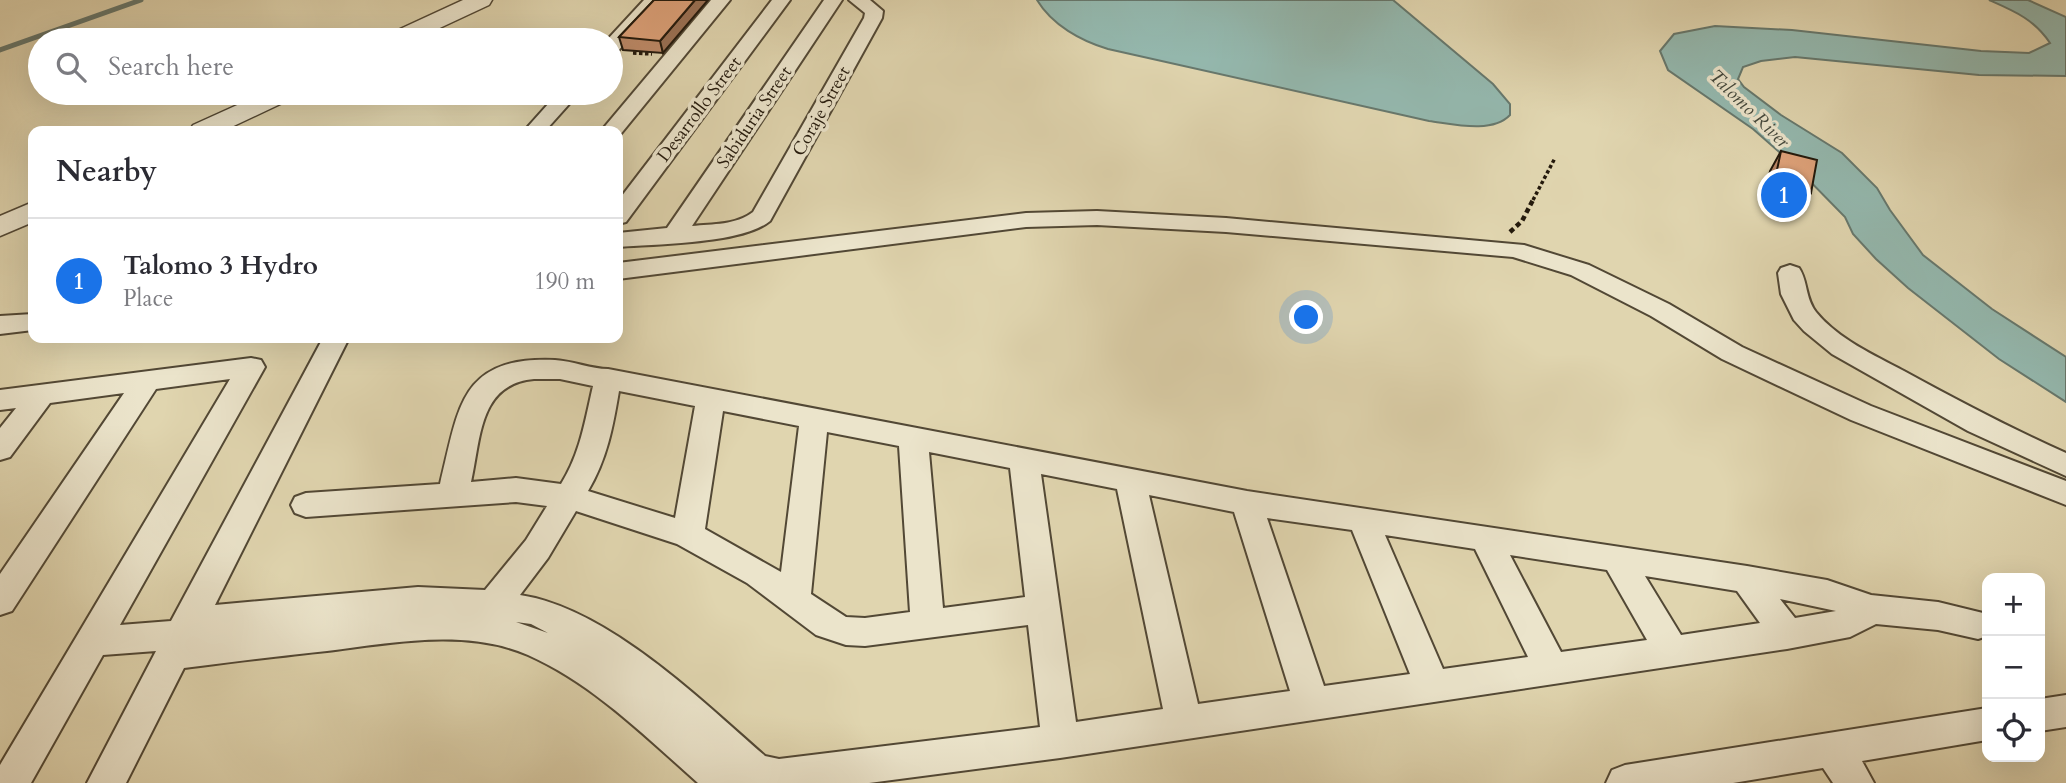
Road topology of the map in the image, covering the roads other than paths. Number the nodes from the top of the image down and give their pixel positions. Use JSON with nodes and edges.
{"nodes":[{"id":1,"x":481,"y":0,"type":"edge"},
{"id":2,"x":654,"y":0,"type":"edge"},
{"id":3,"x":721,"y":0,"type":"edge"},
{"id":4,"x":780,"y":0,"type":"edge"},
{"id":5,"x":833,"y":0,"type":"edge"},
{"id":6,"x":858,"y":0,"type":"edge"},
{"id":7,"x":421,"y":28,"type":"edge"},
{"id":8,"x":623,"y":41,"type":"edge"},
{"id":9,"x":258,"y":105,"type":"edge"},
{"id":10,"x":558,"y":105,"type":"edge"},
{"id":11,"x":213,"y":126,"type":"edge"},
{"id":12,"x":539,"y":126,"type":"edge"},
{"id":13,"x":615,"y":126,"type":"edge"},
{"id":14,"x":623,"y":210,"type":"edge"},
{"id":15,"x":28,"y":213,"type":"edge"},
{"id":16,"x":0,"y":227,"type":"edge"},
{"id":17,"x":674,"y":235,"type":"junction"},
{"id":18,"x":623,"y":240,"type":"edge"},
{"id":19,"x":623,"y":270,"type":"edge"},
{"id":20,"x":1790,"y":273,"type":"dead end"},
{"id":21,"x":28,"y":322,"type":"edge"},
{"id":22,"x":0,"y":325,"type":"edge"},
{"id":23,"x":333,"y":343,"type":"edge"},
{"id":24,"x":608,"y":378,"type":"junction"},
{"id":25,"x":148,"y":380,"type":"junction"},
{"id":26,"x":41,"y":395,"type":"junction"},
{"id":27,"x":711,"y":398,"type":"junction"},
{"id":28,"x":0,"y":400,"type":"edge"},
{"id":29,"x":814,"y":419,"type":"junction"},
{"id":30,"x":913,"y":439,"type":"junction"},
{"id":31,"x":0,"y":449,"type":"edge"},
{"id":32,"x":1024,"y":461,"type":"junction"},
{"id":33,"x":2066,"y":465,"type":"edge"},
{"id":34,"x":1130,"y":481,"type":"junction"},
{"id":35,"x":453,"y":493,"type":"junction"},
{"id":36,"x":2066,"y":493,"type":"edge"},
{"id":37,"x":570,"y":497,"type":"junction"},
{"id":38,"x":1247,"y":503,"type":"junction"},
{"id":39,"x":306,"y":505,"type":"dead end"},
{"id":40,"x":1363,"y":519,"type":"junction"},
{"id":41,"x":688,"y":535,"type":"junction"},
{"id":42,"x":1485,"y":538,"type":"junction"},
{"id":43,"x":1616,"y":558,"type":"junction"},
{"id":44,"x":1747,"y":579,"type":"junction"},
{"id":45,"x":0,"y":601,"type":"edge"},
{"id":46,"x":794,"y":601,"type":"junction"},
{"id":47,"x":1043,"y":609,"type":"junction"},
{"id":48,"x":1871,"y":609,"type":"junction"},
{"id":49,"x":484,"y":615,"type":"junction"},
{"id":50,"x":928,"y":624,"type":"junction"},
{"id":51,"x":1978,"y":625,"type":"dead end"},
{"id":52,"x":1787,"y":634,"type":"junction"},
{"id":53,"x":181,"y":637,"type":"junction"},
{"id":54,"x":92,"y":641,"type":"junction"},
{"id":55,"x":1672,"y":651,"type":"junction"},
{"id":56,"x":1552,"y":669,"type":"junction"},
{"id":57,"x":1433,"y":686,"type":"junction"},
{"id":58,"x":1312,"y":704,"type":"junction"},
{"id":59,"x":2066,"y":711,"type":"edge"},
{"id":60,"x":2045,"y":714,"type":"edge"},
{"id":61,"x":1184,"y":723,"type":"junction"},
{"id":62,"x":1982,"y":724,"type":"edge"},
{"id":63,"x":1060,"y":741,"type":"junction"},
{"id":64,"x":1831,"y":749,"type":"junction"},
{"id":65,"x":755,"y":779,"type":"edge"},
{"id":66,"x":10,"y":783,"type":"edge"},
{"id":67,"x":106,"y":783,"type":"edge"},
{"id":68,"x":1625,"y":783,"type":"edge"},
{"id":69,"x":1855,"y":783,"type":"edge"}],
"edges":[{"from":1,"to":7,"type":"street"},
{"from":2,"to":8,"type":"street"},
{"from":3,"to":13,"type":"street"},
{"from":4,"to":14,"type":"street","name":"Desarrollo Street"},
{"from":5,"to":17,"type":"street","name":"Sabiduria Street"},
{"from":6,"to":17,"type":"street","name":"Coraje Street"},
{"from":9,"to":11,"type":"street"},
{"from":10,"to":12,"type":"street"},
{"from":15,"to":16,"type":"street"},
{"from":17,"to":18,"type":"street"},
{"from":19,"to":36,"type":"street"},
{"from":20,"to":33,"type":"street"},
{"from":21,"to":22,"type":"street"},
{"from":23,"to":53,"type":"street"},
{"from":24,"to":27,"type":"street"},
{"from":24,"to":35,"type":"street"},
{"from":24,"to":37,"type":"street"},
{"from":25,"to":26,"type":"street"},
{"from":25,"to":45,"type":"street"},
{"from":25,"to":54,"type":"street"},
{"from":26,"to":28,"type":"street"},
{"from":26,"to":31,"type":"street"},
{"from":27,"to":29,"type":"street"},
{"from":27,"to":41,"type":"street"},
{"from":29,"to":30,"type":"street"},
{"from":29,"to":46,"type":"street"},
{"from":30,"to":32,"type":"street"},
{"from":30,"to":50,"type":"street"},
{"from":32,"to":34,"type":"street"},
{"from":32,"to":47,"type":"street"},
{"from":34,"to":38,"type":"street"},
{"from":34,"to":61,"type":"street"},
{"from":35,"to":37,"type":"street"},
{"from":35,"to":39,"type":"street"},
{"from":37,"to":41,"type":"street"},
{"from":37,"to":49,"type":"street"},
{"from":38,"to":40,"type":"street"},
{"from":38,"to":58,"type":"street"},
{"from":40,"to":42,"type":"street"},
{"from":40,"to":57,"type":"street"},
{"from":41,"to":46,"type":"street"},
{"from":42,"to":43,"type":"street"},
{"from":42,"to":56,"type":"street"},
{"from":43,"to":44,"type":"street"},
{"from":43,"to":55,"type":"street"},
{"from":44,"to":48,"type":"street"},
{"from":44,"to":52,"type":"street"},
{"from":46,"to":50,"type":"street"},
{"from":47,"to":50,"type":"street"},
{"from":47,"to":63,"type":"street"},
{"from":48,"to":51,"type":"street"},
{"from":48,"to":52,"type":"street"},
{"from":49,"to":53,"type":"street"},
{"from":49,"to":65,"type":"street"},
{"from":52,"to":55,"type":"street"},
{"from":53,"to":54,"type":"street"},
{"from":53,"to":67,"type":"street"},
{"from":54,"to":66,"type":"street"},
{"from":55,"to":56,"type":"street"},
{"from":56,"to":57,"type":"street"},
{"from":57,"to":58,"type":"street"},
{"from":58,"to":61,"type":"street"},
{"from":59,"to":60,"type":"street"},
{"from":61,"to":63,"type":"street"},
{"from":62,"to":64,"type":"street"},
{"from":63,"to":65,"type":"street"},
{"from":64,"to":68,"type":"street"},
{"from":64,"to":69,"type":"street"}]}
